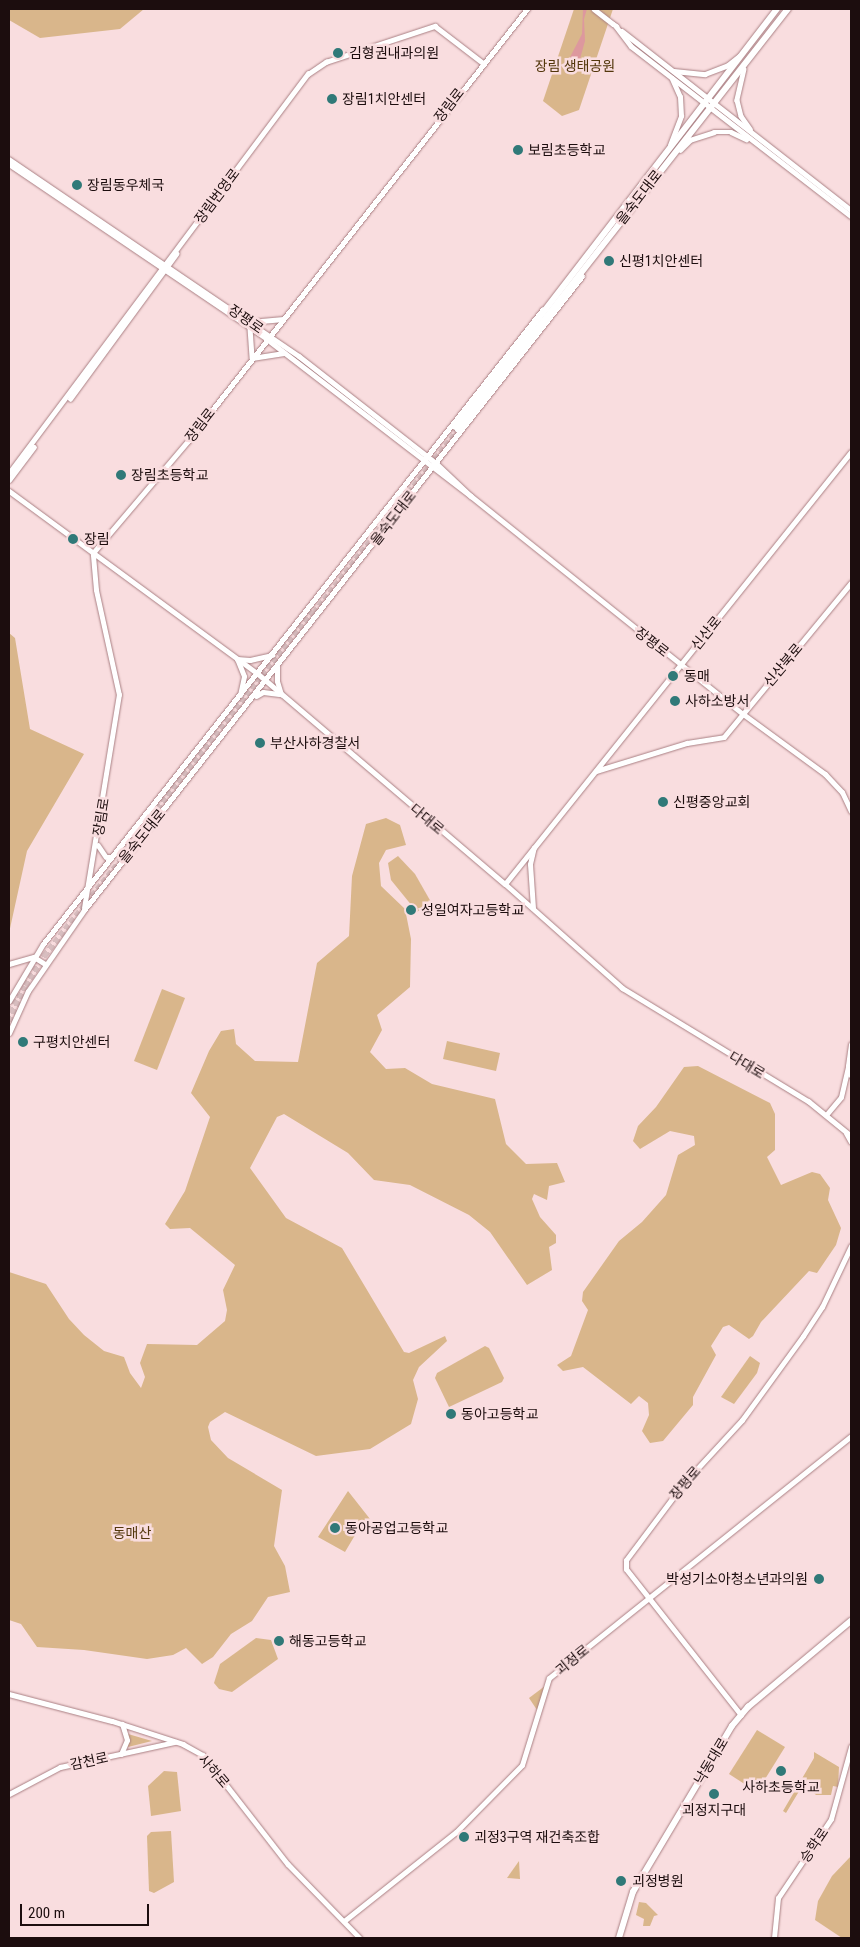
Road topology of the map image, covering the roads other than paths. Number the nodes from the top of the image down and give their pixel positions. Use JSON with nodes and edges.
{"nodes":[{"id":1,"x":527,"y":9,"type":"edge"},
{"id":2,"x":594,"y":9,"type":"edge"},
{"id":3,"x":777,"y":9,"type":"edge"},
{"id":4,"x":788,"y":9,"type":"edge"},
{"id":5,"x":614,"y":25,"type":"junction"},
{"id":6,"x":742,"y":54,"type":"junction"},
{"id":7,"x":747,"y":60,"type":"junction"},
{"id":8,"x":482,"y":62,"type":"junction"},
{"id":9,"x":673,"y":71,"type":"junction"},
{"id":10,"x":671,"y":78,"type":"junction"},
{"id":11,"x":708,"y":98,"type":"junction"},
{"id":12,"x":714,"y":102,"type":"junction"},
{"id":13,"x":703,"y":104,"type":"junction"},
{"id":14,"x":709,"y":108,"type":"junction"},
{"id":15,"x":754,"y":134,"type":"junction"},
{"id":16,"x":749,"y":139,"type":"junction"},
{"id":17,"x":668,"y":148,"type":"junction"},
{"id":18,"x":9,"y":159,"type":"edge"},
{"id":19,"x":670,"y":159,"type":"junction"},
{"id":20,"x":12,"y":164,"type":"edge"},
{"id":21,"x":851,"y":210,"type":"edge"},
{"id":22,"x":851,"y":216,"type":"edge"},
{"id":23,"x":589,"y":257,"type":"junction"},
{"id":24,"x":165,"y":267,"type":"junction"},
{"id":25,"x":283,"y":319,"type":"junction"},
{"id":26,"x":249,"y":322,"type":"junction"},
{"id":27,"x":250,"y":328,"type":"junction"},
{"id":28,"x":268,"y":338,"type":"junction"},
{"id":29,"x":284,"y":353,"type":"junction"},
{"id":30,"x":252,"y":358,"type":"junction"},
{"id":31,"x":330,"y":385,"type":"junction"},
{"id":32,"x":457,"y":428,"type":"tunnel mouth"},
{"id":33,"x":29,"y":451,"type":"junction"},
{"id":34,"x":851,"y":452,"type":"edge"},
{"id":35,"x":425,"y":458,"type":"junction"},
{"id":36,"x":435,"y":466,"type":"junction"},
{"id":37,"x":9,"y":473,"type":"edge"},
{"id":38,"x":9,"y":480,"type":"edge"},
{"id":39,"x":9,"y":491,"type":"edge"},
{"id":40,"x":93,"y":553,"type":"junction"},
{"id":41,"x":851,"y":583,"type":"edge"},
{"id":42,"x":272,"y":655,"type":"junction"},
{"id":43,"x":237,"y":658,"type":"junction"},
{"id":44,"x":681,"y":665,"type":"junction"},
{"id":45,"x":277,"y":666,"type":"junction"},
{"id":46,"x":258,"y":674,"type":"junction"},
{"id":47,"x":266,"y":681,"type":"junction"},
{"id":48,"x":282,"y":695,"type":"junction"},
{"id":49,"x":240,"y":697,"type":"junction"},
{"id":50,"x":252,"y":697,"type":"junction"},
{"id":51,"x":743,"y":714,"type":"junction"},
{"id":52,"x":595,"y":772,"type":"junction"},
{"id":53,"x":851,"y":811,"type":"edge"},
{"id":54,"x":97,"y":842,"type":"junction"},
{"id":55,"x":534,"y":847,"type":"junction"},
{"id":56,"x":112,"y":857,"type":"junction"},
{"id":57,"x":505,"y":884,"type":"junction"},
{"id":58,"x":88,"y":889,"type":"junction"},
{"id":59,"x":533,"y":909,"type":"junction"},
{"id":60,"x":84,"y":910,"type":"junction"},
{"id":61,"x":34,"y":957,"type":"junction"},
{"id":62,"x":9,"y":964,"type":"edge"},
{"id":63,"x":45,"y":964,"type":"junction"},
{"id":64,"x":9,"y":1001,"type":"edge"},
{"id":65,"x":9,"y":1034,"type":"edge"},
{"id":66,"x":851,"y":1044,"type":"edge"},
{"id":67,"x":848,"y":1066,"type":"junction"},
{"id":68,"x":851,"y":1076,"type":"edge"},
{"id":69,"x":826,"y":1115,"type":"junction"},
{"id":70,"x":843,"y":1129,"type":"junction"},
{"id":71,"x":851,"y":1136,"type":"edge"},
{"id":72,"x":851,"y":1142,"type":"edge"},
{"id":73,"x":851,"y":1246,"type":"edge"},
{"id":74,"x":851,"y":1436,"type":"edge"},
{"id":75,"x":649,"y":1597,"type":"junction"},
{"id":76,"x":851,"y":1621,"type":"edge"},
{"id":77,"x":9,"y":1694,"type":"edge"},
{"id":78,"x":741,"y":1715,"type":"junction"},
{"id":79,"x":122,"y":1724,"type":"junction"},
{"id":80,"x":175,"y":1742,"type":"junction"},
{"id":81,"x":851,"y":1747,"type":"edge"},
{"id":82,"x":121,"y":1754,"type":"junction"},
{"id":83,"x":9,"y":1794,"type":"edge"},
{"id":84,"x":344,"y":1922,"type":"junction"},
{"id":85,"x":360,"y":1938,"type":"edge"},
{"id":86,"x":619,"y":1938,"type":"edge"},
{"id":87,"x":774,"y":1938,"type":"edge"}],
"edges":[{"from":1,"to":8,"type":"street","name":"장림로"},
{"from":2,"to":5,"type":"street"},
{"from":3,"to":6,"type":"main road","name":"을숙도대로"},
{"from":4,"to":7,"type":"main road","name":"을숙도대로"},
{"from":5,"to":9,"type":"street"},
{"from":5,"to":10,"type":"street"},
{"from":6,"to":9,"type":"street"},
{"from":6,"to":11,"type":"main road","name":"을숙도대로"},
{"from":7,"to":12,"type":"main road","name":"을숙도대로"},
{"from":7,"to":15,"type":"street"},
{"from":8,"to":24,"type":"street","name":"장림번영로"},
{"from":8,"to":25,"type":"street","name":"장림로"},
{"from":9,"to":11,"type":"street"},
{"from":10,"to":13,"type":"street"},
{"from":10,"to":17,"type":"street"},
{"from":11,"to":12,"type":"street"},
{"from":11,"to":13,"type":"main road","name":"을숙도대로"},
{"from":12,"to":14,"type":"main road","name":"을숙도대로"},
{"from":12,"to":15,"type":"street"},
{"from":13,"to":14,"type":"street"},
{"from":13,"to":17,"type":"main road","name":"을숙도대로"},
{"from":14,"to":16,"type":"street"},
{"from":14,"to":19,"type":"main road","name":"을숙도대로"},
{"from":15,"to":21,"type":"street"},
{"from":16,"to":19,"type":"street"},
{"from":16,"to":22,"type":"street"},
{"from":17,"to":23,"type":"main road","name":"을숙도대로"},
{"from":18,"to":20,"type":"street","name":"장평로"},
{"from":19,"to":23,"type":"main road","name":"을숙도대로"},
{"from":20,"to":24,"type":"street","name":"장평로"},
{"from":23,"to":32,"type":"main road"},
{"from":23,"to":35,"type":"main road","name":"을숙도대로"},
{"from":23,"to":36,"type":"main road","name":"을숙도대로"},
{"from":24,"to":26,"type":"street","name":"장평로"},
{"from":24,"to":27,"type":"street","name":"장평로"},
{"from":24,"to":33,"type":"street"},
{"from":25,"to":26,"type":"street"},
{"from":25,"to":28,"type":"street","name":"장림로"},
{"from":26,"to":28,"type":"street","name":"장평로"},
{"from":27,"to":28,"type":"street","name":"장평로"},
{"from":27,"to":30,"type":"street"},
{"from":28,"to":29,"type":"street","name":"장평로"},
{"from":28,"to":30,"type":"street","name":"장림로"},
{"from":28,"to":31,"type":"street","name":"장평로"},
{"from":29,"to":30,"type":"street"},
{"from":29,"to":31,"type":"street","name":"장평로"},
{"from":30,"to":40,"type":"street","name":"장림로"},
{"from":31,"to":35,"type":"street","name":"장평로"},
{"from":33,"to":37,"type":"street"},
{"from":33,"to":38,"type":"street"},
{"from":34,"to":44,"type":"street","name":"신산로"},
{"from":35,"to":36,"type":"street","name":"장평로"},
{"from":35,"to":42,"type":"main road","name":"을숙도대로"},
{"from":36,"to":44,"type":"street","name":"장평로"},
{"from":36,"to":45,"type":"main road","name":"을숙도대로"},
{"from":39,"to":40,"type":"main road","name":"다대로"},
{"from":40,"to":43,"type":"main road","name":"다대로"},
{"from":40,"to":54,"type":"street","name":"장림로"},
{"from":41,"to":51,"type":"street","name":"신산북로"},
{"from":42,"to":43,"type":"main road"},
{"from":42,"to":46,"type":"main road","name":"을숙도대로"},
{"from":43,"to":46,"type":"main road","name":"다대로"},
{"from":43,"to":49,"type":"main road"},
{"from":44,"to":51,"type":"street","name":"장평로"},
{"from":44,"to":52,"type":"street","name":"신산로"},
{"from":45,"to":47,"type":"main road","name":"을숙도대로"},
{"from":45,"to":48,"type":"main road"},
{"from":46,"to":47,"type":"main road","name":"다대로"},
{"from":46,"to":49,"type":"main road","name":"을숙도대로"},
{"from":47,"to":48,"type":"main road","name":"다대로"},
{"from":47,"to":50,"type":"main road","name":"을숙도대로"},
{"from":48,"to":50,"type":"main road"},
{"from":48,"to":57,"type":"main road","name":"다대로"},
{"from":49,"to":56,"type":"main road","name":"을숙도대로"},
{"from":50,"to":60,"type":"main road","name":"을숙도대로"},
{"from":51,"to":52,"type":"street","name":"신산북로"},
{"from":51,"to":53,"type":"main road","name":"장평로"},
{"from":52,"to":55,"type":"street","name":"신산로"},
{"from":54,"to":56,"type":"street"},
{"from":54,"to":58,"type":"street","name":"장림로"},
{"from":55,"to":57,"type":"street","name":"신산로"},
{"from":55,"to":59,"type":"main road"},
{"from":56,"to":58,"type":"main road","name":"을숙도대로"},
{"from":57,"to":59,"type":"main road","name":"다대로"},
{"from":58,"to":60,"type":"street","name":"장림로"},
{"from":58,"to":61,"type":"main road","name":"을숙도대로"},
{"from":59,"to":69,"type":"main road","name":"다대로"},
{"from":60,"to":63,"type":"main road","name":"을숙도대로"},
{"from":61,"to":62,"type":"street"},
{"from":61,"to":63,"type":"street"},
{"from":61,"to":64,"type":"main road","name":"을숙도대로"},
{"from":63,"to":65,"type":"main road","name":"을숙도대로"},
{"from":66,"to":67,"type":"main road"},
{"from":67,"to":68,"type":"main road"},
{"from":67,"to":69,"type":"main road"},
{"from":69,"to":70,"type":"main road","name":"다대로"},
{"from":70,"to":71,"type":"main road","name":"다대로"},
{"from":70,"to":72,"type":"main road"},
{"from":73,"to":75,"type":"main road","name":"장평로"},
{"from":74,"to":75,"type":"main road","name":"괴정로"},
{"from":75,"to":78,"type":"main road","name":"장평로"},
{"from":75,"to":84,"type":"main road","name":"괴정로"},
{"from":76,"to":78,"type":"main road","name":"낙동대로"},
{"from":77,"to":79,"type":"street","name":"사하로"},
{"from":78,"to":86,"type":"main road","name":"낙동대로"},
{"from":79,"to":80,"type":"street","name":"사하로"},
{"from":79,"to":82,"type":"main road"},
{"from":80,"to":82,"type":"main road","name":"감천로"},
{"from":80,"to":84,"type":"street","name":"사하로"},
{"from":81,"to":87,"type":"street","name":"승학로"},
{"from":82,"to":83,"type":"main road","name":"감천로"},
{"from":84,"to":85,"type":"street","name":"사하로"}]}
